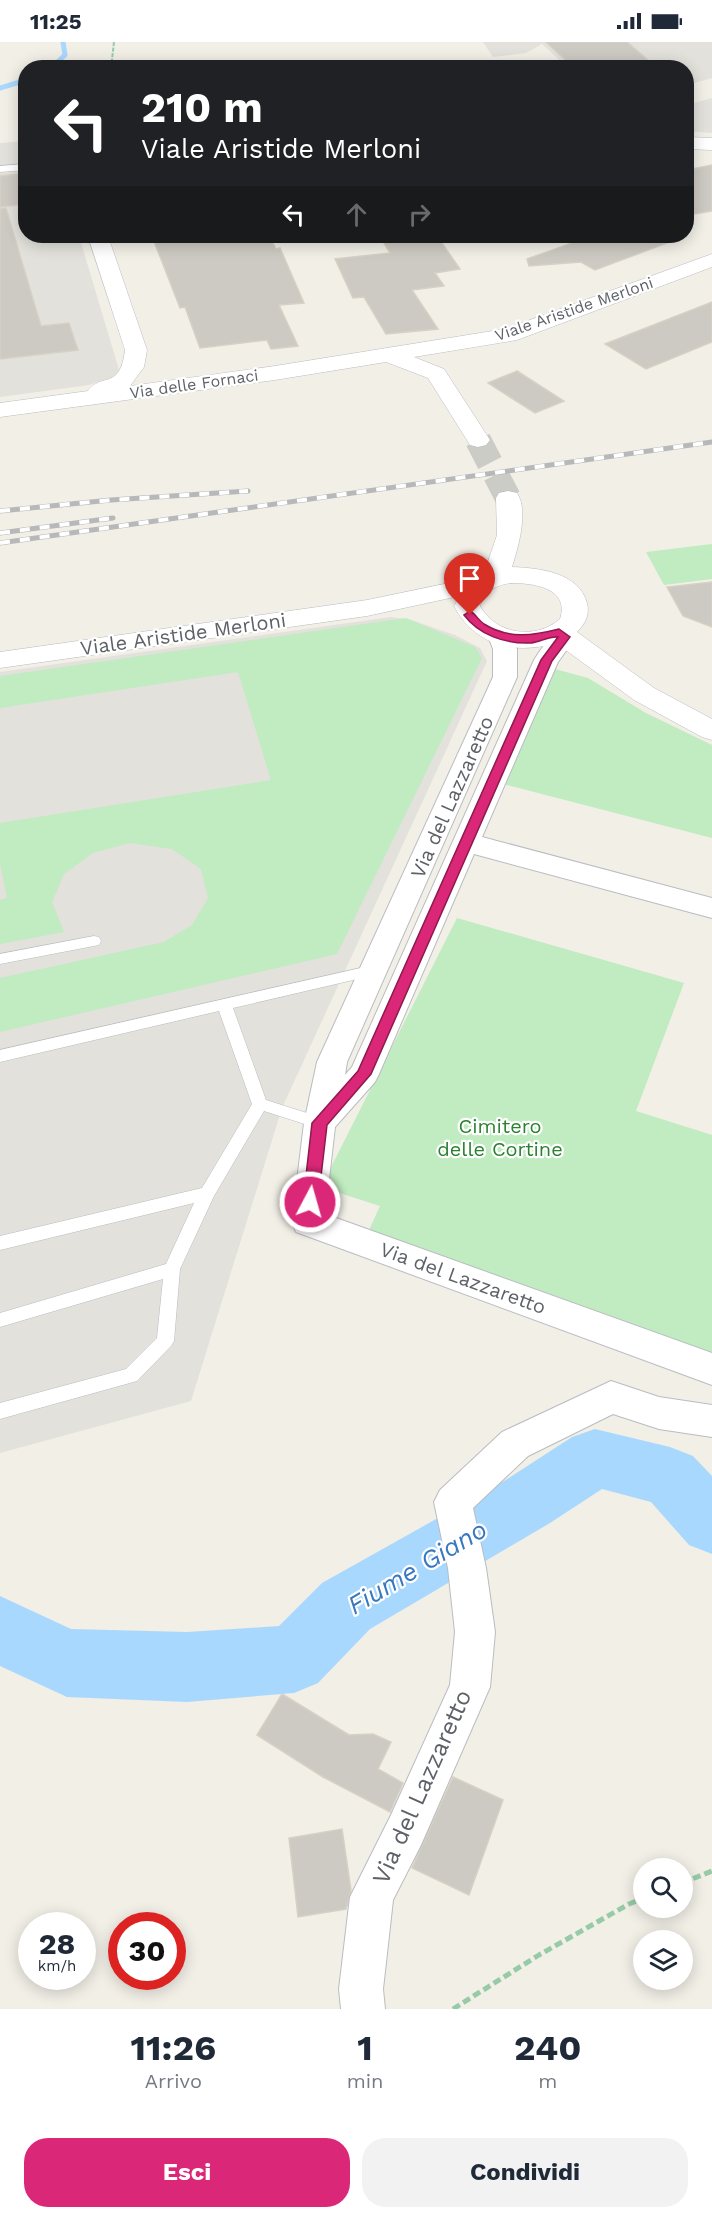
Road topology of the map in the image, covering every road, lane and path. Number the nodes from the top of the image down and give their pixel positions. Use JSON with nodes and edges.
{"nodes":[{"id":1,"x":114,"y":42,"type":"edge"},
{"id":2,"x":112,"y":60,"type":"edge"},
{"id":3,"x":694,"y":143,"type":"edge"},
{"id":4,"x":712,"y":144,"type":"edge"},
{"id":5,"x":18,"y":168,"type":"edge"},
{"id":6,"x":0,"y":169,"type":"edge"},
{"id":7,"x":101,"y":243,"type":"edge"},
{"id":8,"x":712,"y":260,"type":"edge"},
{"id":9,"x":386,"y":354,"type":"junction"},
{"id":10,"x":152,"y":359,"type":"junction"},
{"id":11,"x":275,"y":373,"type":"junction"},
{"id":12,"x":77,"y":400,"type":"junction"},
{"id":13,"x":0,"y":410,"type":"edge"},
{"id":14,"x":478,"y":440,"type":"tunnel mouth"},
{"id":15,"x":508,"y":498,"type":"tunnel mouth"},
{"id":16,"x":487,"y":581,"type":"junction"},
{"id":17,"x":367,"y":608,"type":"junction"},
{"id":18,"x":470,"y":615,"type":"junction"},
{"id":19,"x":561,"y":634,"type":"junction"},
{"id":20,"x":500,"y":636,"type":"junction"},
{"id":21,"x":0,"y":660,"type":"edge"},
{"id":22,"x":712,"y":731,"type":"edge"},
{"id":23,"x":467,"y":843,"type":"junction"},
{"id":24,"x":712,"y":908,"type":"edge"},
{"id":25,"x":94,"y":941,"type":"dead end"},
{"id":26,"x":0,"y":959,"type":"edge"},
{"id":27,"x":374,"y":970,"type":"junction"},
{"id":28,"x":224,"y":1004,"type":"junction"},
{"id":29,"x":0,"y":1056,"type":"edge"},
{"id":30,"x":260,"y":1104,"type":"junction"},
{"id":31,"x":320,"y":1123,"type":"junction"},
{"id":32,"x":207,"y":1193,"type":"junction"},
{"id":33,"x":0,"y":1243,"type":"edge"},
{"id":34,"x":172,"y":1269,"type":"junction"},
{"id":35,"x":0,"y":1320,"type":"edge"},
{"id":36,"x":712,"y":1369,"type":"edge"},
{"id":37,"x":0,"y":1411,"type":"edge"},
{"id":38,"x":712,"y":1421,"type":"edge"},
{"id":39,"x":712,"y":1871,"type":"edge"},
{"id":40,"x":693,"y":1879,"type":"edge"},
{"id":41,"x":633,"y":1902,"type":"edge"},
{"id":42,"x":363,"y":2009,"type":"edge"},
{"id":43,"x":453,"y":2009,"type":"edge"}],
"edges":[{"from":1,"to":2,"type":"path"},
{"from":3,"to":4,"type":"main road"},
{"from":5,"to":6,"type":"lane"},
{"from":7,"to":10,"type":"main road"},
{"from":8,"to":9,"type":"main road","name":"Viale Aristide Merloni"},
{"from":9,"to":11,"type":"main road","name":"Via delle Fornaci"},
{"from":9,"to":14,"type":"main road"},
{"from":10,"to":11,"type":"main road"},
{"from":10,"to":12,"type":"main road"},
{"from":11,"to":12,"type":"main road","name":"Via delle Fornaci"},
{"from":12,"to":13,"type":"main road","name":"Via delle Fornaci"},
{"from":15,"to":16,"type":"main road"},
{"from":16,"to":17,"type":"main road","name":"Viale Aristide Merloni"},
{"from":16,"to":18,"type":"main road"},
{"from":16,"to":19,"type":"main road","name":"Viale Aristide Merloni"},
{"from":17,"to":18,"type":"main road","name":"Viale Aristide Merloni"},
{"from":17,"to":21,"type":"main road","name":"Viale Aristide Merloni"},
{"from":18,"to":20,"type":"main road","name":"Viale Aristide Merloni"},
{"from":19,"to":20,"type":"main road","name":"Viale Aristide Merloni"},
{"from":19,"to":22,"type":"main road"},
{"from":19,"to":23,"type":"street","name":"Via del Lazzaretto"},
{"from":20,"to":27,"type":"street","name":"Via del Lazzaretto"},
{"from":23,"to":24,"type":"street","name":"Via del Lazzaretto"},
{"from":23,"to":31,"type":"street","name":"Via del Lazzaretto"},
{"from":25,"to":26,"type":"lane"},
{"from":27,"to":28,"type":"lane"},
{"from":27,"to":31,"type":"street","name":"Via del Lazzaretto"},
{"from":28,"to":29,"type":"lane"},
{"from":28,"to":30,"type":"lane"},
{"from":30,"to":31,"type":"lane"},
{"from":30,"to":32,"type":"lane"},
{"from":31,"to":36,"type":"street","name":"Via del Lazzaretto"},
{"from":32,"to":33,"type":"lane"},
{"from":32,"to":34,"type":"lane"},
{"from":34,"to":35,"type":"lane"},
{"from":34,"to":37,"type":"lane"},
{"from":38,"to":42,"type":"street","name":"Via del Lazzaretto"},
{"from":39,"to":40,"type":"path"},
{"from":41,"to":43,"type":"path"}]}
